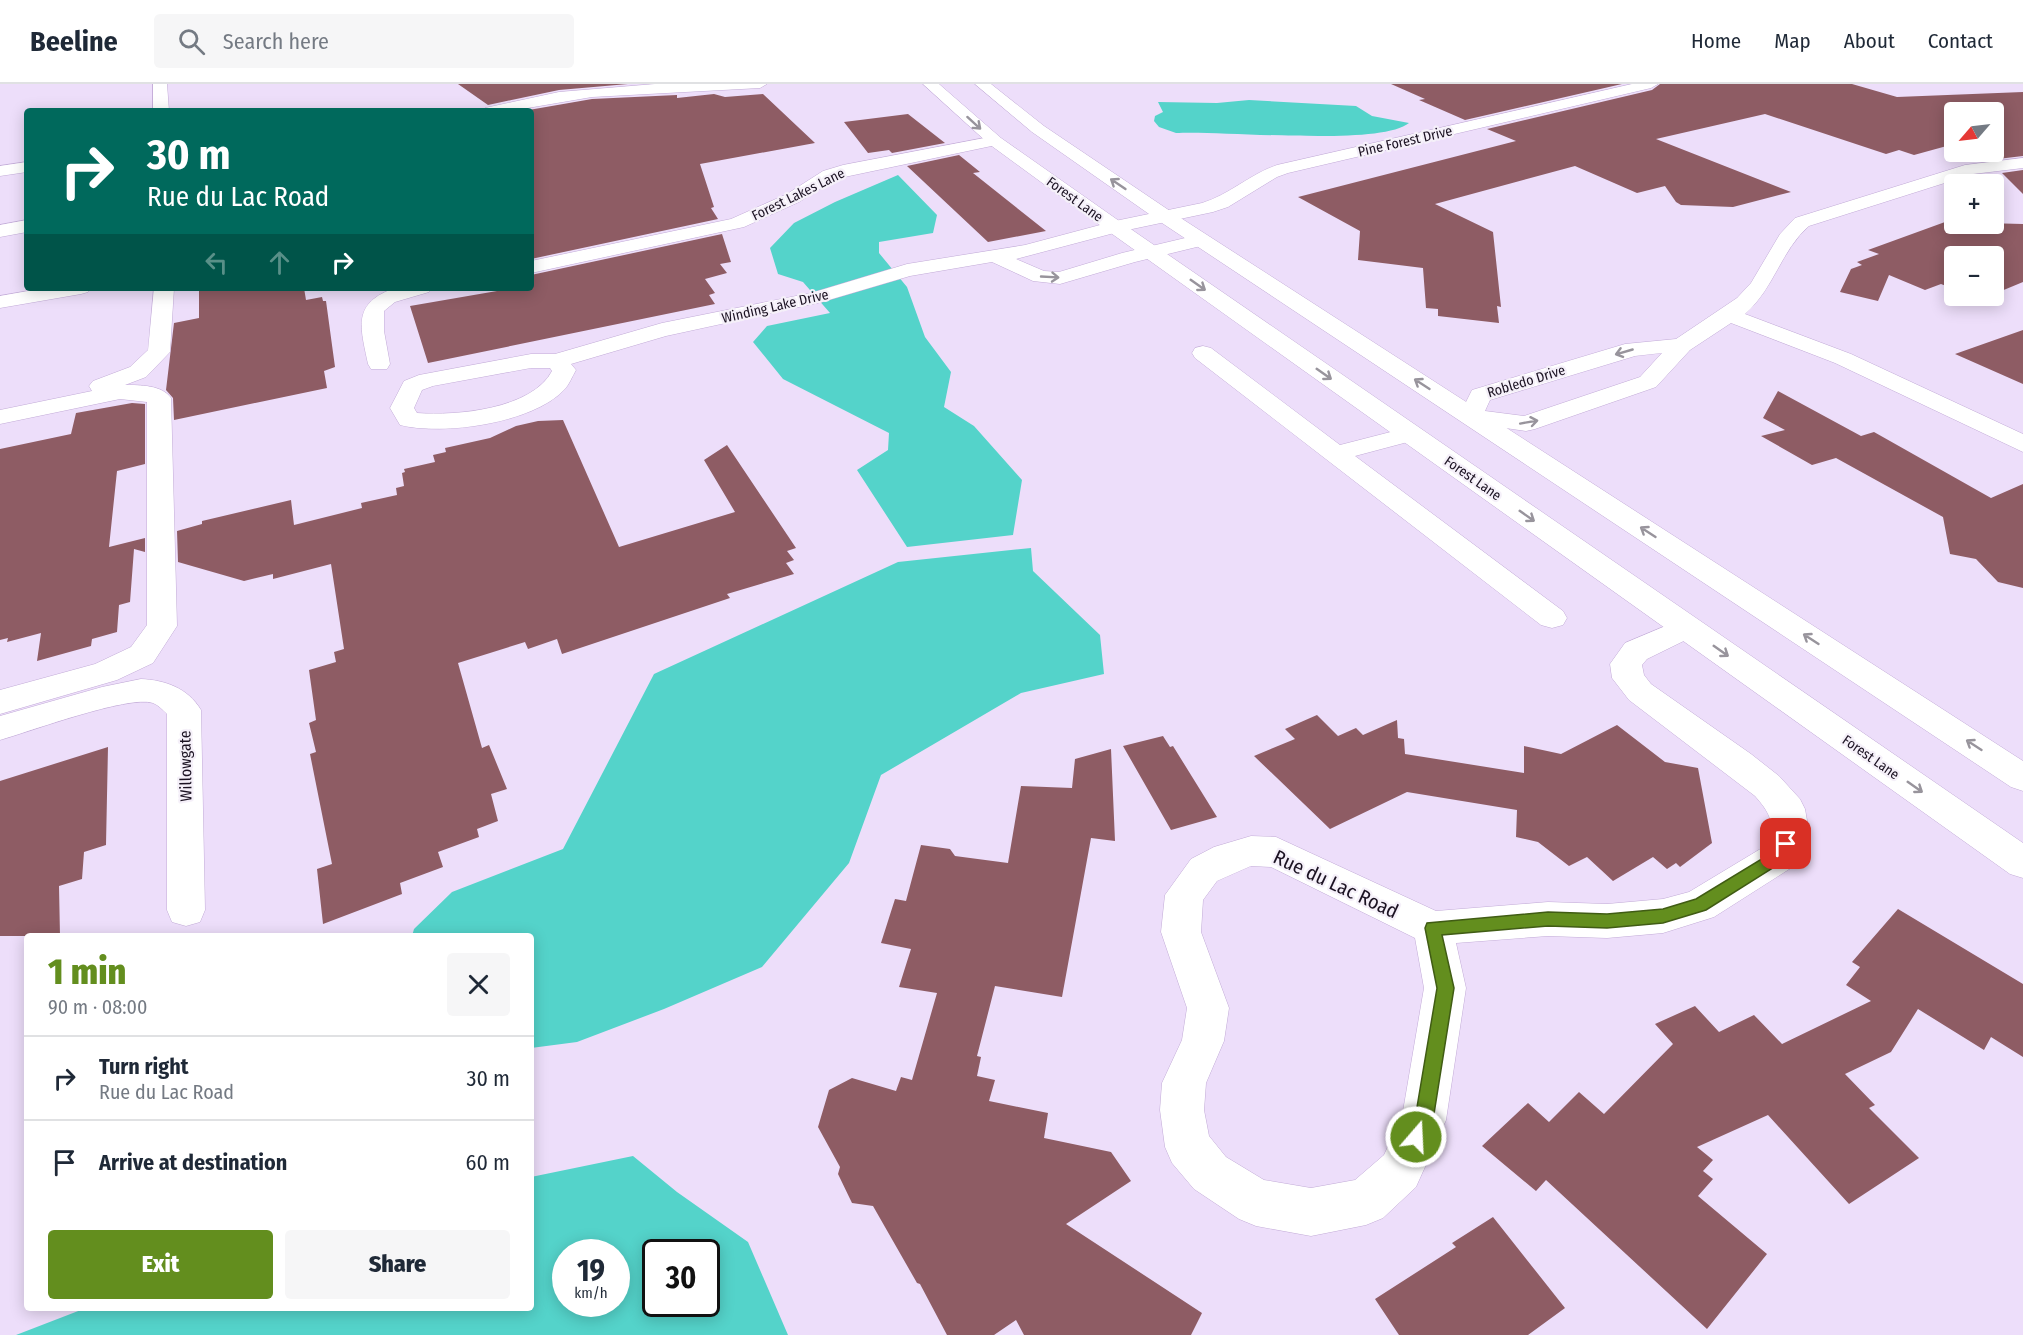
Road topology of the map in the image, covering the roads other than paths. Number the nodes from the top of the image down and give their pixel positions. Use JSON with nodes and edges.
{"nodes":[{"id":1,"x":160,"y":84,"type":"edge"},
{"id":2,"x":760,"y":84,"type":"edge"},
{"id":3,"x":930,"y":84,"type":"edge"},
{"id":4,"x":982,"y":84,"type":"edge"},
{"id":5,"x":1651,"y":84,"type":"edge"},
{"id":6,"x":161,"y":108,"type":"edge"},
{"id":7,"x":505,"y":108,"type":"edge"},
{"id":8,"x":995,"y":141,"type":"junction"},
{"id":9,"x":2023,"y":163,"type":"edge"},
{"id":10,"x":24,"y":167,"type":"edge"},
{"id":11,"x":0,"y":171,"type":"edge"},
{"id":12,"x":1166,"y":217,"type":"junction"},
{"id":13,"x":24,"y":227,"type":"edge"},
{"id":14,"x":1115,"y":227,"type":"junction"},
{"id":15,"x":0,"y":231,"type":"edge"},
{"id":16,"x":1202,"y":240,"type":"junction"},
{"id":17,"x":1150,"y":252,"type":"junction"},
{"id":18,"x":996,"y":257,"type":"junction"},
{"id":19,"x":534,"y":266,"type":"edge"},
{"id":20,"x":65,"y":291,"type":"edge"},
{"id":21,"x":164,"y":291,"type":"edge"},
{"id":22,"x":410,"y":291,"type":"edge"},
{"id":23,"x":0,"y":303,"type":"edge"},
{"id":24,"x":1731,"y":316,"type":"junction"},
{"id":25,"x":1682,"y":345,"type":"junction"},
{"id":26,"x":1203,"y":353,"type":"dead end"},
{"id":27,"x":556,"y":361,"type":"junction"},
{"id":28,"x":379,"y":364,"type":"dead end"},
{"id":29,"x":1549,"y":374,"type":"junction"},
{"id":30,"x":1593,"y":401,"type":"junction"},
{"id":31,"x":0,"y":407,"type":"edge"},
{"id":32,"x":1471,"y":416,"type":"junction"},
{"id":33,"x":0,"y":417,"type":"edge"},
{"id":34,"x":1410,"y":434,"type":"junction"},
{"id":35,"x":2023,"y":444,"type":"edge"},
{"id":36,"x":1334,"y":454,"type":"junction"},
{"id":37,"x":1552,"y":618,"type":"dead end"},
{"id":38,"x":1687,"y":627,"type":"junction"},
{"id":39,"x":0,"y":702,"type":"edge"},
{"id":40,"x":0,"y":728,"type":"edge"},
{"id":41,"x":2023,"y":777,"type":"edge"},
{"id":42,"x":2023,"y":863,"type":"edge"},
{"id":43,"x":186,"y":910,"type":"dead end"},
{"id":44,"x":1433,"y":928,"type":"junction"}],
"edges":[{"from":1,"to":6,"type":"street"},
{"from":2,"to":7,"type":"street"},
{"from":3,"to":8,"type":"street","name":"Forest Lane","one_way":true},
{"from":12,"to":4,"type":"street","one_way":true},
{"from":5,"to":12,"type":"street","name":"Pine Forest Drive"},
{"from":8,"to":14,"type":"street","name":"Forest Lane"},
{"from":8,"to":19,"type":"street","name":"Forest Lakes Lane"},
{"from":9,"to":24,"type":"street","name":"Robledo Drive"},
{"from":10,"to":11,"type":"street"},
{"from":12,"to":14,"type":"street","name":"Winding Lake Drive"},
{"from":12,"to":16,"type":"street"},
{"from":13,"to":15,"type":"street"},
{"from":14,"to":17,"type":"street","name":"Forest Lane"},
{"from":14,"to":18,"type":"street","name":"Winding Lake Drive"},
{"from":16,"to":17,"type":"street"},
{"from":32,"to":16,"type":"street","one_way":true},
{"from":18,"to":17,"type":"street","one_way":true},
{"from":17,"to":34,"type":"street","name":"Forest Lane","one_way":true},
{"from":18,"to":27,"type":"street","name":"Winding Lake Drive"},
{"from":20,"to":23,"type":"street"},
{"from":21,"to":31,"type":"street"},
{"from":22,"to":28,"type":"street"},
{"from":24,"to":25,"type":"street","name":"Robledo Drive"},
{"from":24,"to":35,"type":"street"},
{"from":25,"to":29,"type":"street","name":"Robledo Drive","one_way":true},
{"from":25,"to":30,"type":"street","name":"Robledo Drive"},
{"from":26,"to":36,"type":"street"},
{"from":27,"to":27,"type":"street","name":"Winding Lake Drive"},
{"from":29,"to":30,"type":"street"},
{"from":29,"to":32,"type":"street","name":"Robledo Drive"},
{"from":32,"to":30,"type":"street","name":"Robledo Drive","one_way":true},
{"from":32,"to":34,"type":"street"},
{"from":41,"to":32,"type":"street","one_way":true},
{"from":33,"to":39,"type":"street"},
{"from":34,"to":36,"type":"street"},
{"from":34,"to":38,"type":"street","name":"Forest Lane","one_way":true},
{"from":36,"to":37,"type":"street"},
{"from":38,"to":42,"type":"street","name":"Forest Lane","one_way":true},
{"from":38,"to":44,"type":"street"},
{"from":40,"to":43,"type":"street","name":"Willowgate"},
{"from":44,"to":44,"type":"street","name":"Rue du Lac Road"}]}
